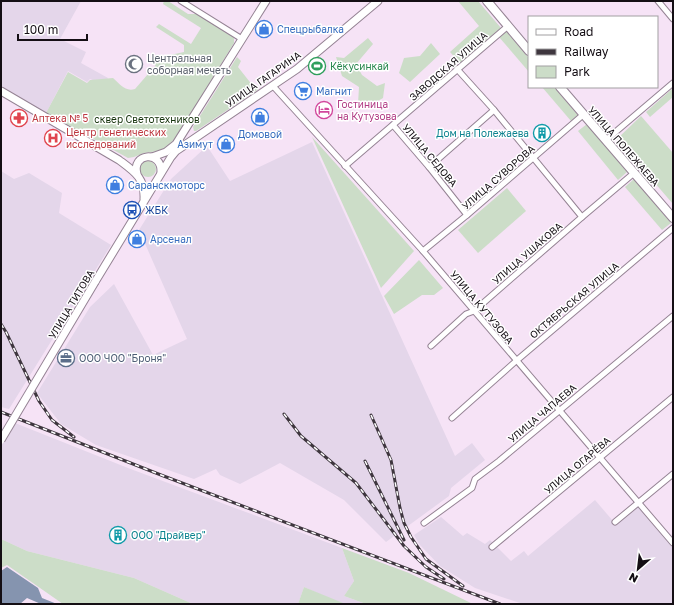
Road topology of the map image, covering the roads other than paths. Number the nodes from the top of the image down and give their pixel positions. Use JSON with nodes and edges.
{"nodes":[{"id":1,"x":181,"y":1,"type":"edge"},
{"id":2,"x":266,"y":1,"type":"edge"},
{"id":3,"x":378,"y":1,"type":"edge"},
{"id":4,"x":487,"y":1,"type":"edge"},
{"id":5,"x":658,"y":1,"type":"edge"},
{"id":6,"x":673,"y":19,"type":"edge"},
{"id":7,"x":508,"y":26,"type":"junction"},
{"id":8,"x":242,"y":39,"type":"junction"},
{"id":9,"x":528,"y":50,"type":"edge"},
{"id":10,"x":457,"y":69,"type":"junction"},
{"id":11,"x":673,"y":83,"type":"edge"},
{"id":12,"x":273,"y":86,"type":"junction"},
{"id":13,"x":561,"y":88,"type":"edge"},
{"id":14,"x":1,"y":91,"type":"edge"},
{"id":15,"x":494,"y":110,"type":"junction"},
{"id":16,"x":584,"y":114,"type":"junction"},
{"id":17,"x":191,"y":122,"type":"junction"},
{"id":18,"x":393,"y":125,"type":"junction"},
{"id":19,"x":200,"y":135,"type":"junction"},
{"id":20,"x":606,"y":140,"type":"junction"},
{"id":21,"x":184,"y":146,"type":"junction"},
{"id":22,"x":166,"y":152,"type":"junction"},
{"id":23,"x":152,"y":157,"type":"junction"},
{"id":24,"x":533,"y":159,"type":"junction"},
{"id":25,"x":119,"y":160,"type":"junction"},
{"id":26,"x":139,"y":160,"type":"junction"},
{"id":27,"x":345,"y":166,"type":"junction"},
{"id":28,"x":429,"y":167,"type":"junction"},
{"id":29,"x":634,"y":173,"type":"junction"},
{"id":30,"x":159,"y":175,"type":"junction"},
{"id":31,"x":139,"y":177,"type":"junction"},
{"id":32,"x":144,"y":201,"type":"junction"},
{"id":33,"x":467,"y":215,"type":"junction"},
{"id":34,"x":582,"y":217,"type":"junction"},
{"id":35,"x":673,"y":218,"type":"edge"},
{"id":36,"x":673,"y":228,"type":"edge"},
{"id":37,"x":423,"y":252,"type":"junction"},
{"id":38,"x":474,"y":311,"type":"junction"},
{"id":39,"x":673,"y":316,"type":"edge"},
{"id":40,"x":431,"y":346,"type":"dead end"},
{"id":41,"x":516,"y":361,"type":"junction"},
{"id":42,"x":673,"y":397,"type":"edge"},
{"id":43,"x":559,"y":411,"type":"junction"},
{"id":44,"x":452,"y":418,"type":"dead end"},
{"id":45,"x":1,"y":440,"type":"edge"},
{"id":46,"x":600,"y":458,"type":"junction"},
{"id":47,"x":673,"y":474,"type":"edge"},
{"id":48,"x":638,"y":503,"type":"junction"},
{"id":49,"x":615,"y":522,"type":"dead end"},
{"id":50,"x":424,"y":523,"type":"dead end"},
{"id":51,"x":673,"y":543,"type":"edge"},
{"id":52,"x":492,"y":547,"type":"dead end"}],
"edges":[{"from":1,"to":8,"type":"street"},
{"from":2,"to":8,"type":"main road"},
{"from":3,"to":12,"type":"main road","name":"УЛИЦА ГАГАРИНА"},
{"from":4,"to":7,"type":"main road"},
{"from":5,"to":6,"type":"street"},
{"from":7,"to":9,"type":"main road"},
{"from":7,"to":10,"type":"street","name":"ЗАВОДСКАЯ УЛИЦА"},
{"from":8,"to":17,"type":"main road"},
{"from":10,"to":15,"type":"street"},
{"from":10,"to":18,"type":"street","name":"ЗАВОДСКАЯ УЛИЦА"},
{"from":11,"to":20,"type":"street"},
{"from":12,"to":19,"type":"main road","name":"УЛИЦА ГАГАРИНА"},
{"from":12,"to":27,"type":"street","name":"УЛИЦА КУТУЗОВА"},
{"from":13,"to":16,"type":"main road","name":"УЛИЦА ПОЛЕЖАЕВА"},
{"from":14,"to":25,"type":"main road"},
{"from":15,"to":24,"type":"street"},
{"from":15,"to":28,"type":"street"},
{"from":16,"to":20,"type":"main road","name":"УЛИЦА ПОЛЕЖАЕВА"},
{"from":16,"to":24,"type":"street","name":"УЛИЦА СУВОРОВА"},
{"from":17,"to":19,"type":"main road"},
{"from":17,"to":22,"type":"main road"},
{"from":18,"to":27,"type":"street","name":"ЗАВОДСКАЯ УЛИЦА"},
{"from":18,"to":28,"type":"street","name":"УЛИЦА СЕДОВА"},
{"from":19,"to":21,"type":"main road","name":"УЛИЦА ГАГАРИНА"},
{"from":20,"to":29,"type":"main road","name":"УЛИЦА ПОЛЕЖАЕВА"},
{"from":21,"to":22,"type":"main road"},
{"from":21,"to":30,"type":"main road","name":"УЛИЦА ГАГАРИНА"},
{"from":22,"to":23,"type":"main road"},
{"from":23,"to":26,"type":"main road"},
{"from":23,"to":30,"type":"main road"},
{"from":24,"to":33,"type":"street","name":"УЛИЦА СУВОРОВА"},
{"from":24,"to":34,"type":"street"},
{"from":25,"to":26,"type":"main road"},
{"from":25,"to":31,"type":"main road"},
{"from":26,"to":31,"type":"main road"},
{"from":27,"to":37,"type":"street","name":"УЛИЦА КУТУЗОВА"},
{"from":28,"to":33,"type":"street","name":"УЛИЦА СЕДОВА"},
{"from":29,"to":34,"type":"street","name":"УЛИЦА УШАКОВА"},
{"from":29,"to":35,"type":"main road","name":"УЛИЦА ПОЛЕЖАЕВА"},
{"from":30,"to":31,"type":"main road"},
{"from":30,"to":32,"type":"main road","name":"УЛИЦА ТИТОВА"},
{"from":31,"to":32,"type":"main road"},
{"from":32,"to":45,"type":"main road","name":"УЛИЦА ТИТОВА","bridge":true},
{"from":33,"to":37,"type":"street","name":"УЛИЦА СУВОРОВА"},
{"from":34,"to":38,"type":"street","name":"УЛИЦА УШАКОВА"},
{"from":36,"to":41,"type":"street","name":"ОКТЯБРЬСКАЯ УЛИЦА"},
{"from":37,"to":38,"type":"street","name":"УЛИЦА КУТУЗОВА"},
{"from":38,"to":40,"type":"street","name":"УЛИЦА УШАКОВА"},
{"from":38,"to":41,"type":"street","name":"УЛИЦА КУТУЗОВА"},
{"from":39,"to":43,"type":"street","name":"УЛИЦА ЧАПАЕВА"},
{"from":41,"to":43,"type":"street","name":"УЛИЦА КУТУЗОВА"},
{"from":41,"to":44,"type":"street","name":"ОКТЯБРЬСКАЯ УЛИЦА"},
{"from":42,"to":46,"type":"street","name":"УЛИЦА ОГАРЁВА"},
{"from":43,"to":46,"type":"street","name":"УЛИЦА КУТУЗОВА"},
{"from":43,"to":50,"type":"street","name":"УЛИЦА ЧАПАЕВА"},
{"from":46,"to":48,"type":"street","name":"УЛИЦА КУТУЗОВА"},
{"from":46,"to":52,"type":"street","name":"УЛИЦА ОГАРЁВА"},
{"from":47,"to":48,"type":"street"},
{"from":48,"to":49,"type":"street"},
{"from":48,"to":51,"type":"street","name":"УЛИЦА КУТУЗОВА"}]}
